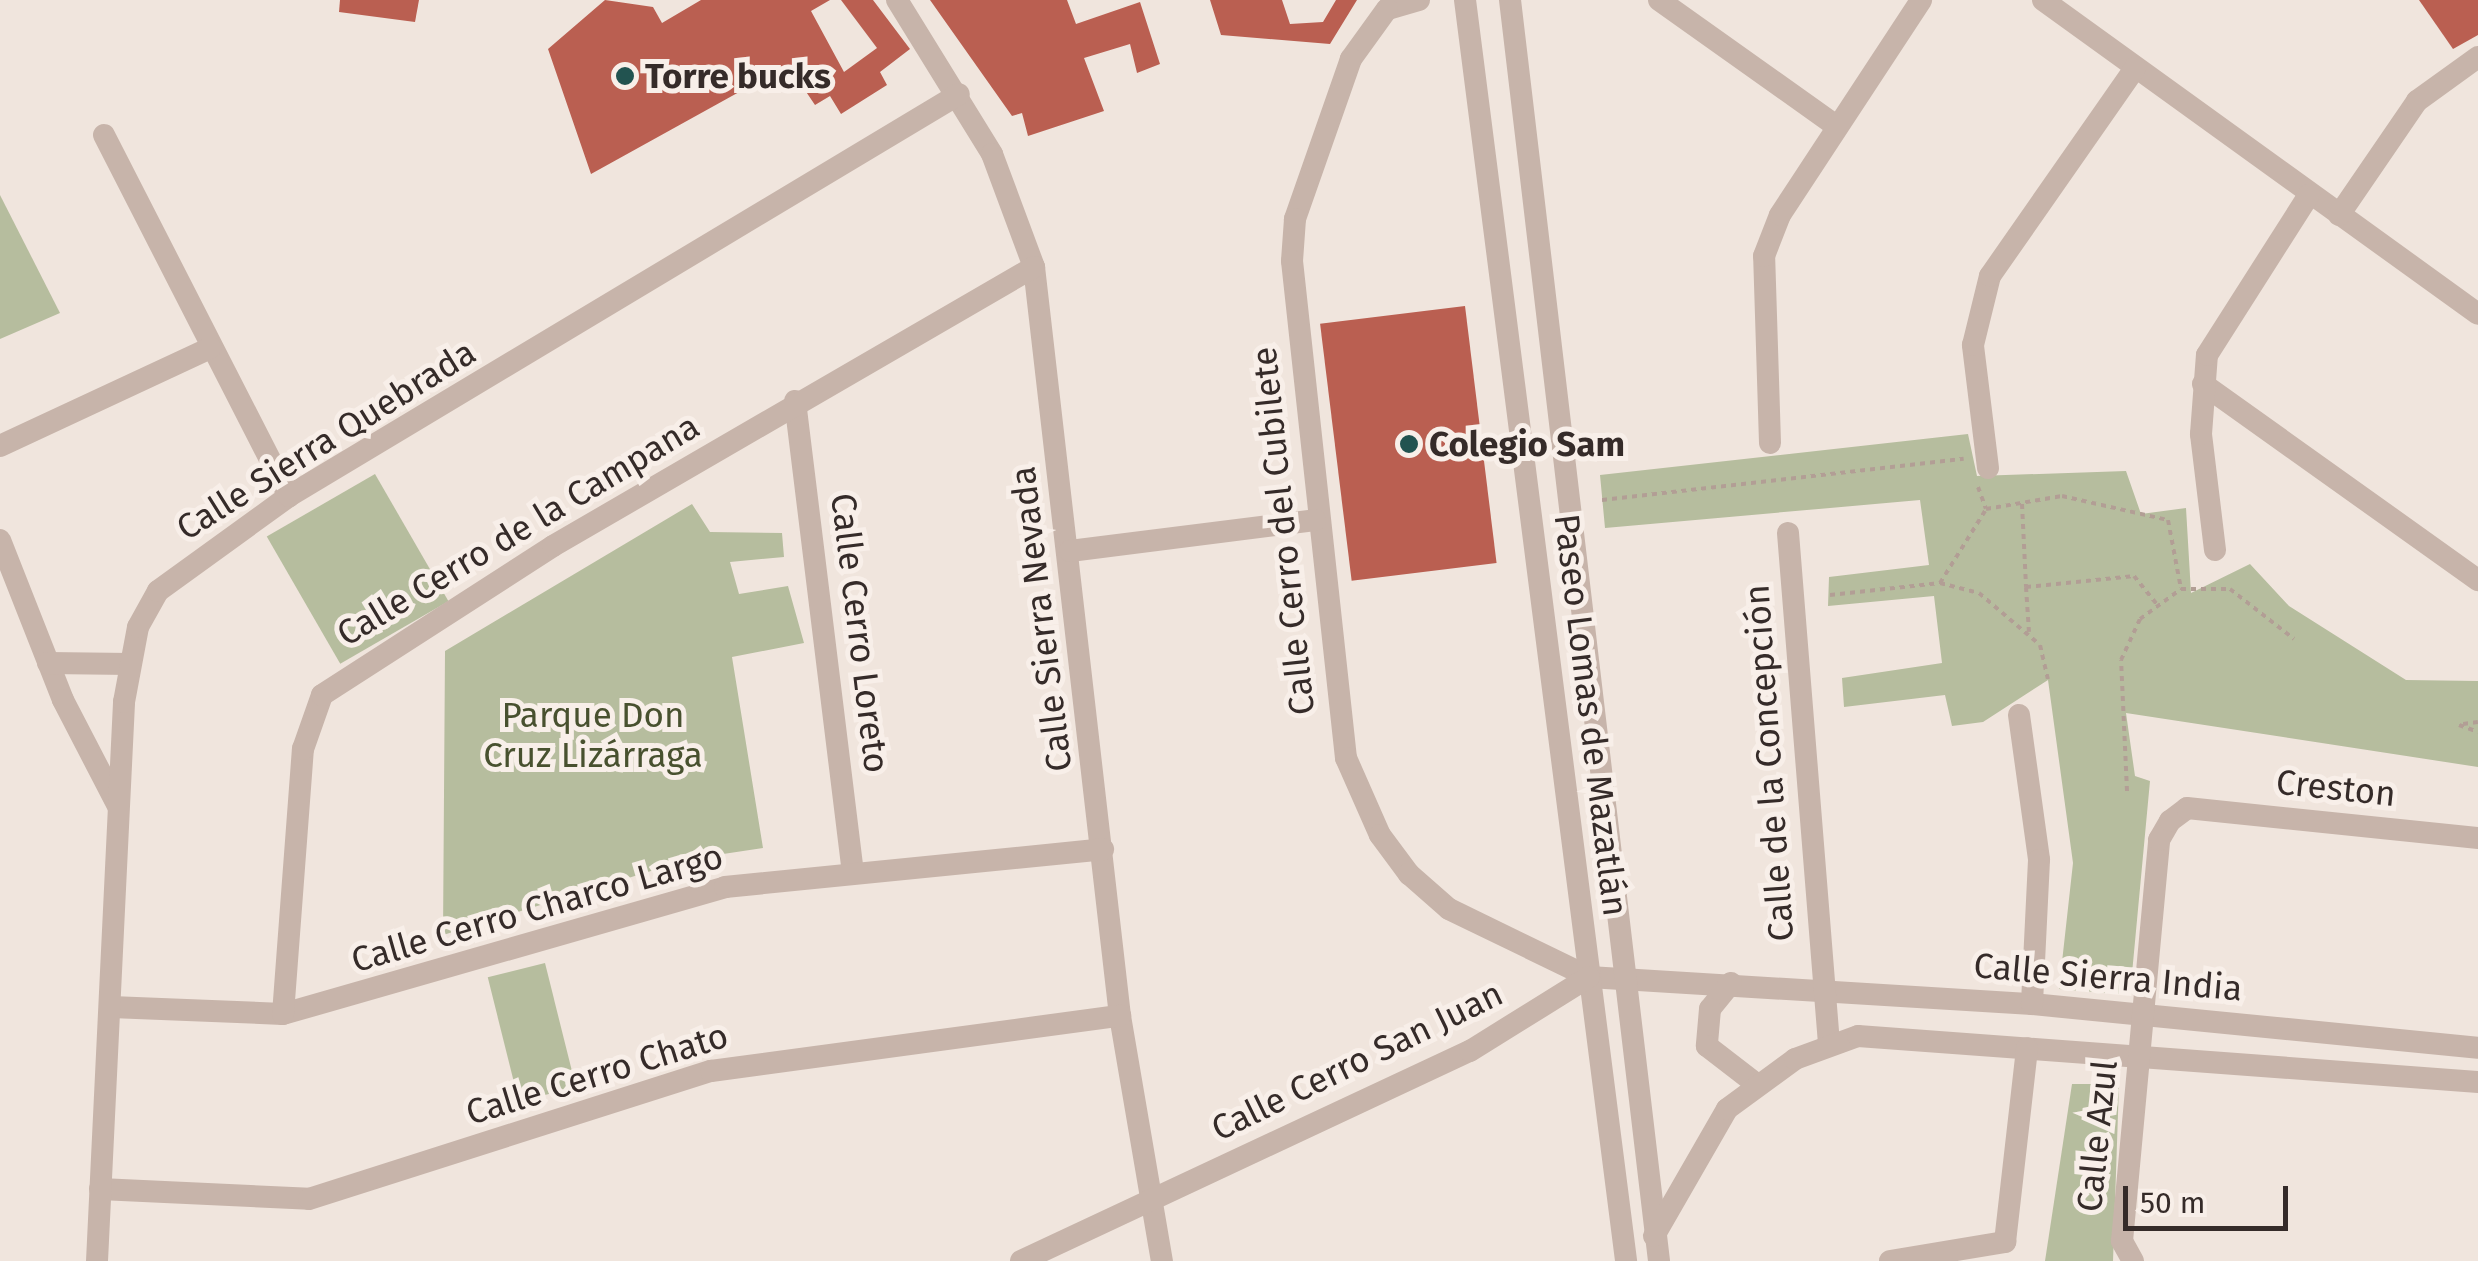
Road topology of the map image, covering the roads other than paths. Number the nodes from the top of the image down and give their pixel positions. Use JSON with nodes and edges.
{"nodes":[{"id":1,"x":896,"y":0,"type":"edge"},
{"id":2,"x":1419,"y":0,"type":"edge"},
{"id":3,"x":1465,"y":0,"type":"edge"},
{"id":4,"x":1510,"y":0,"type":"edge"},
{"id":5,"x":1659,"y":0,"type":"edge"},
{"id":6,"x":1921,"y":0,"type":"edge"},
{"id":7,"x":2043,"y":0,"type":"edge"},
{"id":8,"x":1374,"y":11,"type":"edge"},
{"id":9,"x":2478,"y":57,"type":"edge"},
{"id":10,"x":2135,"y":68,"type":"junction"},
{"id":11,"x":959,"y":94,"type":"junction"},
{"id":12,"x":1836,"y":126,"type":"junction"},
{"id":13,"x":104,"y":135,"type":"dead end"},
{"id":14,"x":2309,"y":196,"type":"junction"},
{"id":15,"x":2339,"y":216,"type":"junction"},
{"id":16,"x":1034,"y":267,"type":"junction"},
{"id":17,"x":2478,"y":314,"type":"edge"},
{"id":18,"x":210,"y":348,"type":"junction"},
{"id":19,"x":2203,"y":384,"type":"junction"},
{"id":20,"x":795,"y":401,"type":"junction"},
{"id":21,"x":1770,"y":443,"type":"dead end"},
{"id":22,"x":0,"y":446,"type":"edge"},
{"id":23,"x":1988,"y":468,"type":"dead end"},
{"id":24,"x":289,"y":496,"type":"junction"},
{"id":25,"x":1315,"y":520,"type":"junction"},
{"id":26,"x":1788,"y":532,"type":"dead end"},
{"id":27,"x":0,"y":540,"type":"edge"},
{"id":28,"x":2215,"y":550,"type":"dead end"},
{"id":29,"x":1070,"y":551,"type":"junction"},
{"id":30,"x":2478,"y":580,"type":"edge"},
{"id":31,"x":48,"y":663,"type":"junction"},
{"id":32,"x":130,"y":664,"type":"junction"},
{"id":33,"x":2019,"y":715,"type":"dead end"},
{"id":34,"x":118,"y":806,"type":"junction"},
{"id":35,"x":2187,"y":808,"type":"joint"},
{"id":36,"x":2478,"y":838,"type":"edge"},
{"id":37,"x":1103,"y":849,"type":"junction"},
{"id":38,"x":853,"y":873,"type":"junction"},
{"id":39,"x":1589,"y":976,"type":"junction"},
{"id":40,"x":1624,"y":976,"type":"junction"},
{"id":41,"x":1731,"y":983,"type":"junction"},
{"id":42,"x":1820,"y":988,"type":"junction"},
{"id":43,"x":2032,"y":1004,"type":"junction"},
{"id":44,"x":111,"y":1008,"type":"junction"},
{"id":45,"x":283,"y":1014,"type":"junction"},
{"id":46,"x":2143,"y":1015,"type":"junction"},
{"id":47,"x":1120,"y":1016,"type":"junction"},
{"id":48,"x":1829,"y":1044,"type":"junction"},
{"id":49,"x":2028,"y":1048,"type":"junction"},
{"id":50,"x":2478,"y":1048,"type":"edge"},
{"id":51,"x":2141,"y":1056,"type":"junction"},
{"id":52,"x":2478,"y":1082,"type":"edge"},
{"id":53,"x":1755,"y":1083,"type":"junction"},
{"id":54,"x":100,"y":1189,"type":"junction"},
{"id":55,"x":1150,"y":1200,"type":"junction"},
{"id":56,"x":1655,"y":1234,"type":"junction"},
{"id":57,"x":97,"y":1261,"type":"edge"},
{"id":58,"x":1021,"y":1261,"type":"edge"},
{"id":59,"x":1162,"y":1261,"type":"edge"},
{"id":60,"x":1626,"y":1261,"type":"edge"},
{"id":61,"x":1640,"y":1261,"type":"edge"},
{"id":62,"x":1659,"y":1261,"type":"edge"},
{"id":63,"x":1890,"y":1261,"type":"edge"},
{"id":64,"x":2133,"y":1261,"type":"edge"}],
"edges":[{"from":1,"to":11,"type":"street","name":"Calle Sierra Nevada"},
{"from":2,"to":8,"type":"street","name":"Calle Cerro del Cubilete"},
{"from":3,"to":39,"type":"street","name":"Paseo Lomas de Mazatlán"},
{"from":4,"to":40,"type":"street","name":"Paseo Lomas de Mazatlán"},
{"from":5,"to":12,"type":"street"},
{"from":6,"to":12,"type":"street"},
{"from":7,"to":10,"type":"street"},
{"from":8,"to":25,"type":"street","name":"Calle Cerro del Cubilete"},
{"from":9,"to":15,"type":"street"},
{"from":10,"to":14,"type":"street"},
{"from":10,"to":23,"type":"street"},
{"from":11,"to":16,"type":"street","name":"Calle Sierra Nevada"},
{"from":11,"to":24,"type":"street","name":"Calle Sierra Quebrada"},
{"from":12,"to":21,"type":"street"},
{"from":13,"to":18,"type":"street"},
{"from":14,"to":15,"type":"street"},
{"from":14,"to":19,"type":"street"},
{"from":15,"to":17,"type":"street"},
{"from":16,"to":20,"type":"street","name":"Calle Cerro de la Campana"},
{"from":16,"to":29,"type":"street","name":"Calle Sierra Nevada"},
{"from":18,"to":22,"type":"street"},
{"from":18,"to":24,"type":"street"},
{"from":19,"to":28,"type":"street"},
{"from":19,"to":30,"type":"street"},
{"from":20,"to":38,"type":"street","name":"Calle Cerro Loreto"},
{"from":20,"to":45,"type":"street","name":"Calle Cerro de la Campana"},
{"from":24,"to":32,"type":"street","name":"Calle Sierra Quebrada"},
{"from":25,"to":29,"type":"street"},
{"from":25,"to":39,"type":"street","name":"Calle Cerro del Cubilete"},
{"from":26,"to":42,"type":"street","name":"Calle de la Concepción"},
{"from":27,"to":31,"type":"street"},
{"from":29,"to":37,"type":"street","name":"Calle Sierra Nevada"},
{"from":31,"to":32,"type":"street"},
{"from":31,"to":34,"type":"street"},
{"from":32,"to":34,"type":"street","name":"Calle Sierra Quebrada"},
{"from":33,"to":43,"type":"street"},
{"from":34,"to":44,"type":"street","name":"Calle Sierra Quebrada"},
{"from":35,"to":36,"type":"street","name":"Creston"},
{"from":35,"to":46,"type":"street","name":"Calle Azul"},
{"from":37,"to":38,"type":"street","name":"Calle Cerro Charco Largo"},
{"from":37,"to":47,"type":"street","name":"Calle Sierra Nevada"},
{"from":38,"to":45,"type":"street","name":"Calle Cerro Charco Largo"},
{"from":39,"to":40,"type":"street","name":"Calle Sierra India"},
{"from":39,"to":55,"type":"street","name":"Calle Cerro San Juan"},
{"from":39,"to":60,"type":"street","name":"Paseo Lomas de Mazatlán"},
{"from":40,"to":41,"type":"street","name":"Calle Sierra India"},
{"from":40,"to":56,"type":"street","name":"Paseo Lomas de Mazatlán"},
{"from":41,"to":42,"type":"street","name":"Calle Sierra India"},
{"from":41,"to":53,"type":"street"},
{"from":42,"to":43,"type":"street","name":"Calle Sierra India"},
{"from":42,"to":48,"type":"street"},
{"from":43,"to":46,"type":"street","name":"Calle Sierra India"},
{"from":44,"to":45,"type":"street","name":"Calle Cerro Charco Largo"},
{"from":44,"to":54,"type":"street","name":"Calle Sierra Quebrada"},
{"from":46,"to":50,"type":"street","name":"Calle Sierra India"},
{"from":46,"to":51,"type":"street","name":"Calle Azul"},
{"from":47,"to":54,"type":"street","name":"Calle Cerro Chato"},
{"from":47,"to":55,"type":"street","name":"Calle Sierra Nevada"},
{"from":48,"to":49,"type":"street"},
{"from":48,"to":53,"type":"street"},
{"from":49,"to":51,"type":"street"},
{"from":49,"to":63,"type":"street"},
{"from":51,"to":52,"type":"street"},
{"from":51,"to":64,"type":"street","name":"Calle Azul"},
{"from":53,"to":56,"type":"street"},
{"from":54,"to":57,"type":"street","name":"Calle Sierra Quebrada"},
{"from":55,"to":58,"type":"street","name":"Calle Cerro San Juan"},
{"from":55,"to":59,"type":"street","name":"Calle Sierra Nevada"},
{"from":56,"to":61,"type":"street"},
{"from":56,"to":62,"type":"street","name":"Paseo Lomas de Mazatlán"}]}
